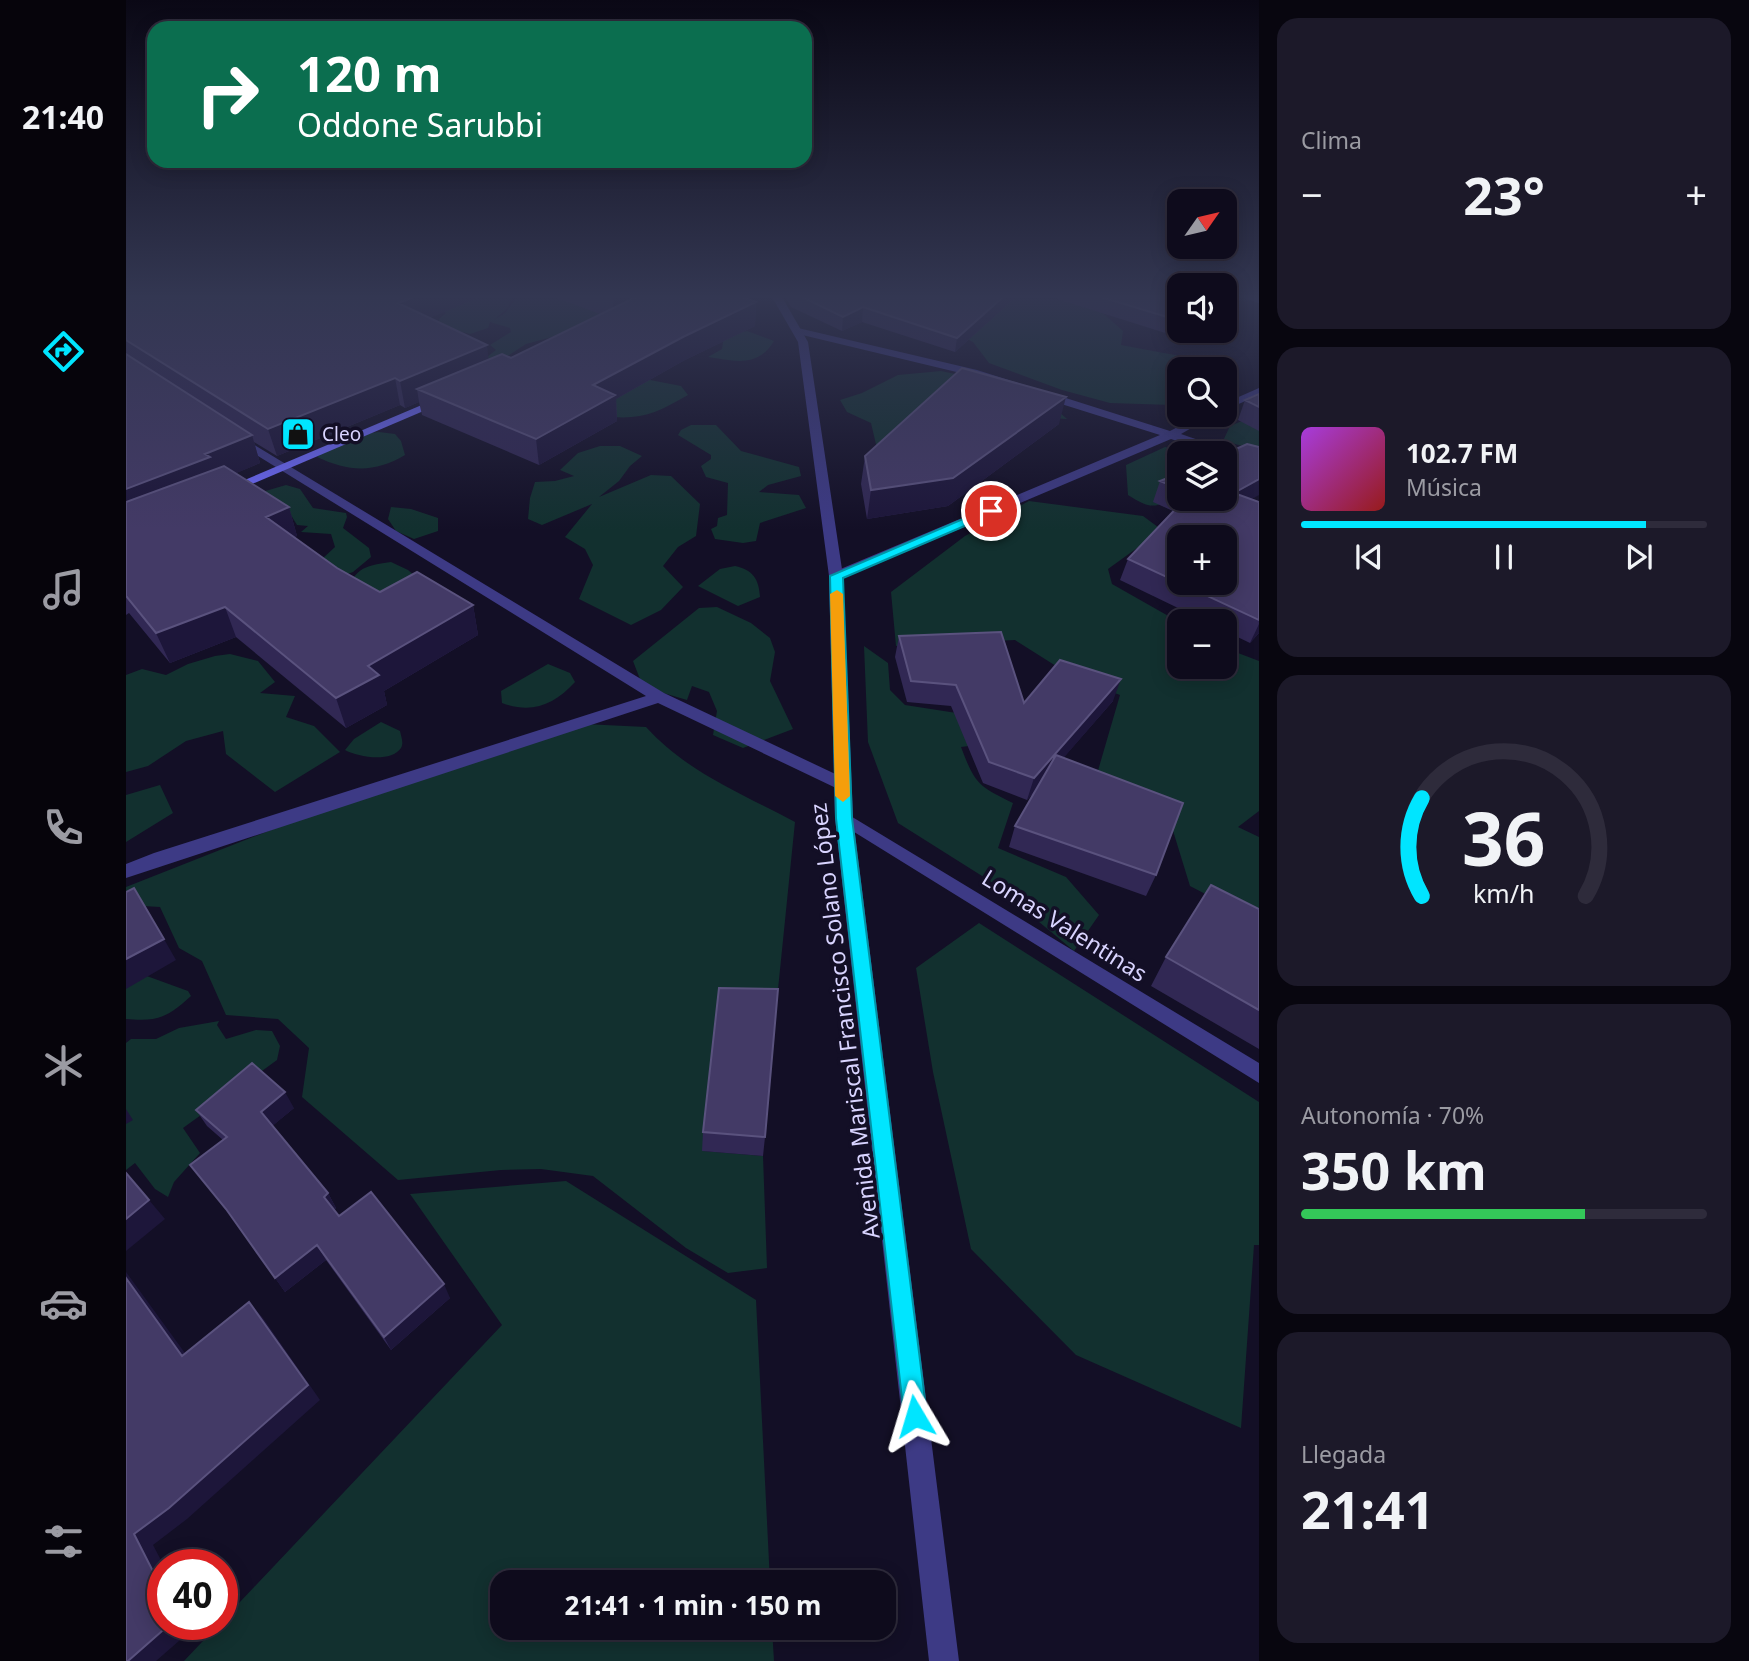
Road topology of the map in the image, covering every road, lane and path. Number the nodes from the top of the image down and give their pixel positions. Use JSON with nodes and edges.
{"nodes":[{"id":1,"x":808,"y":375,"type":"edge"},
{"id":2,"x":988,"y":375,"type":"edge"},
{"id":3,"x":1259,"y":391,"type":"edge"},
{"id":4,"x":457,"y":393,"type":"edge"},
{"id":5,"x":1237,"y":401,"type":"edge"},
{"id":6,"x":1186,"y":427,"type":"edge"},
{"id":7,"x":226,"y":432,"type":"edge"},
{"id":8,"x":1171,"y":435,"type":"junction"},
{"id":9,"x":1259,"y":465,"type":"edge"},
{"id":10,"x":282,"y":468,"type":"junction"},
{"id":11,"x":217,"y":494,"type":"edge"},
{"id":12,"x":836,"y":576,"type":"junction"},
{"id":13,"x":659,"y":697,"type":"junction"},
{"id":14,"x":842,"y":784,"type":"junction"},
{"id":15,"x":844,"y":818,"type":"junction"},
{"id":16,"x":126,"y":871,"type":"edge"},
{"id":17,"x":1259,"y":1074,"type":"edge"},
{"id":18,"x":944,"y":1661,"type":"edge"}],
"edges":[{"from":1,"to":12,"type":"street","name":"Avenida Mariscal Francisco Solano López"},
{"from":2,"to":8,"type":"street"},
{"from":3,"to":5,"type":"street"},
{"from":4,"to":10,"type":"main road"},
{"from":6,"to":8,"type":"street"},
{"from":7,"to":10,"type":"street"},
{"from":8,"to":9,"type":"street"},
{"from":8,"to":12,"type":"street"},
{"from":10,"to":11,"type":"main road"},
{"from":10,"to":13,"type":"street"},
{"from":12,"to":14,"type":"street","name":"Avenida Mariscal Francisco Solano López"},
{"from":13,"to":14,"type":"street"},
{"from":13,"to":16,"type":"street"},
{"from":14,"to":15,"type":"street","name":"Avenida Mariscal Francisco Solano López"},
{"from":15,"to":17,"type":"street","name":"Lomas Valentinas"},
{"from":15,"to":18,"type":"street","name":"Avenida Mariscal Francisco Solano López"}]}
